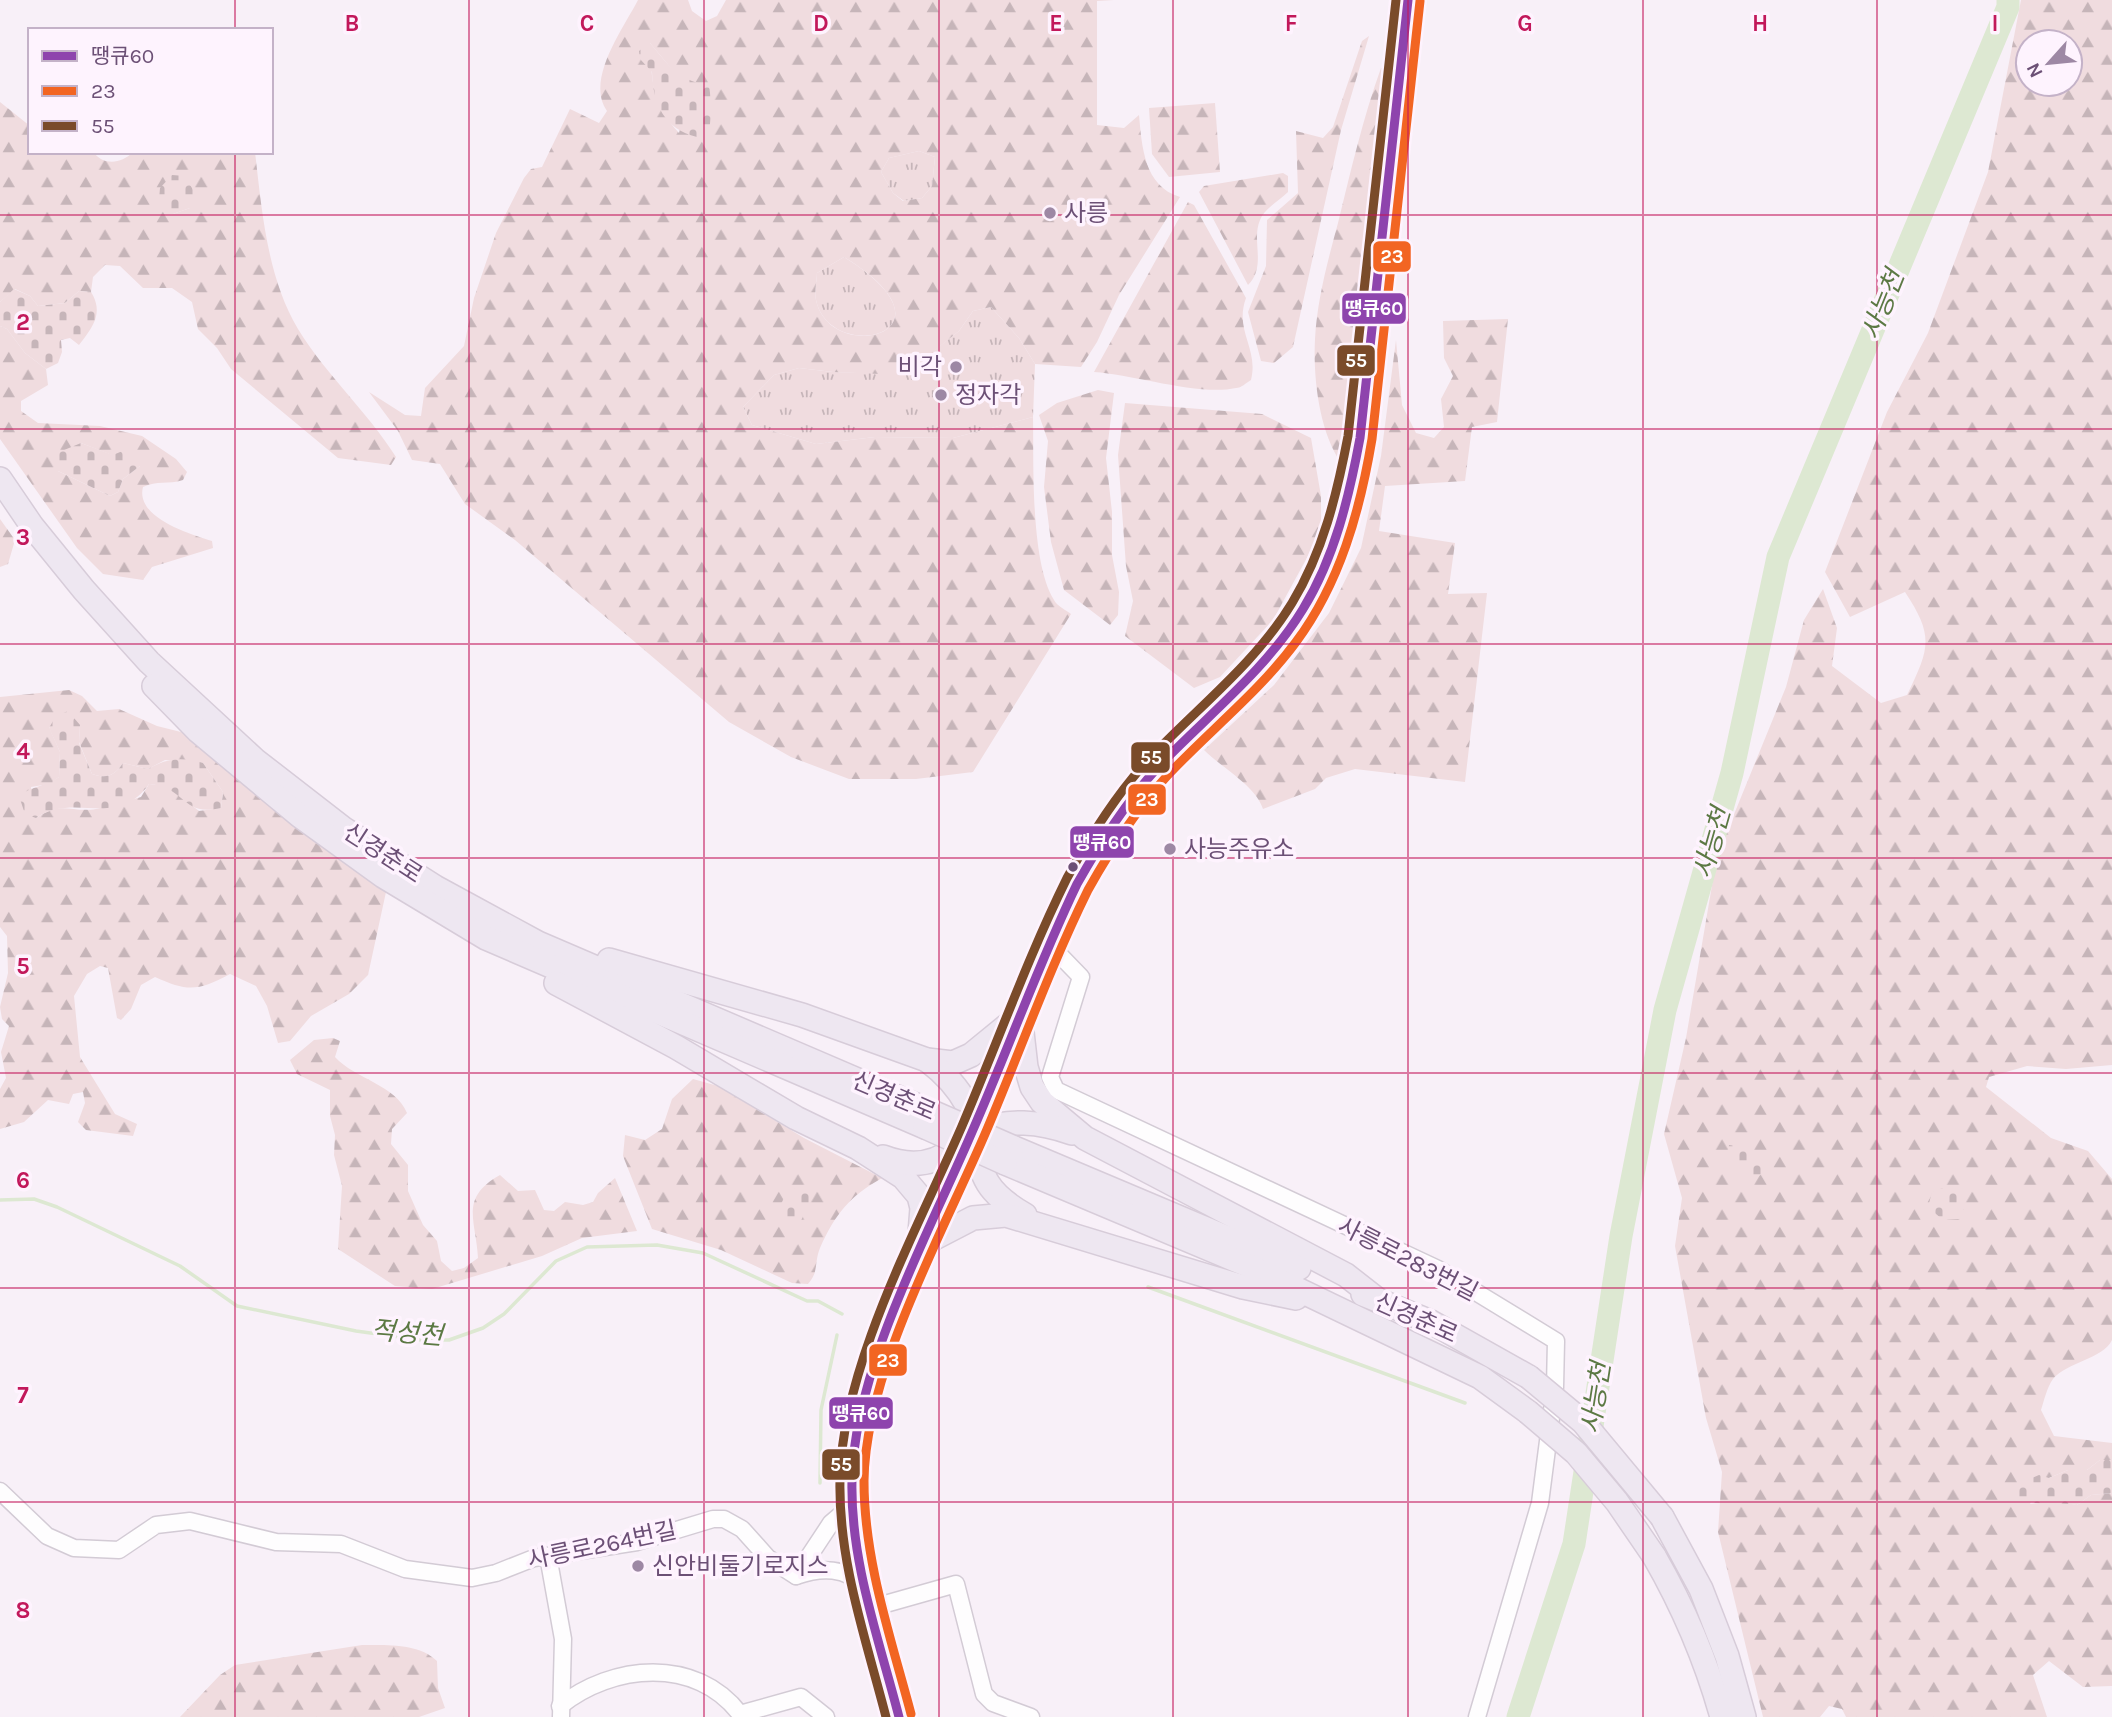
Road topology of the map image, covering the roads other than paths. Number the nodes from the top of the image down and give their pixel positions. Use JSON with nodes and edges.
{"nodes":[{"id":1,"x":1408,"y":0,"type":"edge"},
{"id":2,"x":0,"y":479,"type":"edge"},
{"id":3,"x":0,"y":501,"type":"edge"},
{"id":4,"x":486,"y":938,"type":"junction"},
{"id":5,"x":537,"y":943,"type":"junction"},
{"id":6,"x":1049,"y":944,"type":"junction"},
{"id":7,"x":1020,"y":1016,"type":"junction"},
{"id":8,"x":926,"y":1060,"type":"junction"},
{"id":9,"x":928,"y":1119,"type":"junction"},
{"id":10,"x":973,"y":1132,"type":"junction"},
{"id":11,"x":1084,"y":1138,"type":"junction"},
{"id":12,"x":858,"y":1148,"type":"junction"},
{"id":13,"x":1008,"y":1155,"type":"junction"},
{"id":14,"x":1040,"y":1224,"type":"junction"},
{"id":15,"x":919,"y":1247,"type":"junction"},
{"id":16,"x":1378,"y":1300,"type":"junction"},
{"id":17,"x":1328,"y":1304,"type":"junction"},
{"id":18,"x":0,"y":1491,"type":"edge"},
{"id":19,"x":852,"y":1505,"type":"junction"},
{"id":20,"x":548,"y":1556,"type":"junction"},
{"id":21,"x":796,"y":1576,"type":"junction"},
{"id":22,"x":866,"y":1587,"type":"junction"},
{"id":23,"x":872,"y":1608,"type":"junction"},
{"id":24,"x":560,"y":1711,"type":"edge"},
{"id":25,"x":825,"y":1717,"type":"edge"},
{"id":26,"x":899,"y":1717,"type":"edge"},
{"id":27,"x":1031,"y":1717,"type":"edge"},
{"id":28,"x":1477,"y":1717,"type":"edge"},
{"id":29,"x":1723,"y":1717,"type":"edge"},
{"id":30,"x":1744,"y":1717,"type":"edge"}],
"edges":[{"from":1,"to":6,"type":"street"},
{"from":2,"to":5,"type":"highway","name":"신경춘로"},
{"from":3,"to":4,"type":"highway","name":"신경춘로"},
{"from":4,"to":9,"type":"highway","name":"신경춘로"},
{"from":4,"to":12,"type":"highway"},
{"from":5,"to":8,"type":"highway"},
{"from":5,"to":9,"type":"highway","name":"신경춘로"},
{"from":6,"to":7,"type":"street"},
{"from":6,"to":28,"type":"street","name":"사릉로283번길"},
{"from":7,"to":8,"type":"highway"},
{"from":7,"to":10,"type":"street"},
{"from":7,"to":11,"type":"highway"},
{"from":8,"to":10,"type":"highway"},
{"from":9,"to":13,"type":"highway","name":"신경춘로","bridge":true},
{"from":10,"to":11,"type":"highway"},
{"from":10,"to":12,"type":"highway"},
{"from":10,"to":14,"type":"highway"},
{"from":10,"to":15,"type":"street"},
{"from":11,"to":16,"type":"highway"},
{"from":12,"to":15,"type":"highway"},
{"from":13,"to":16,"type":"highway","name":"신경춘로"},
{"from":13,"to":17,"type":"highway","name":"신경춘로"},
{"from":14,"to":15,"type":"highway"},
{"from":14,"to":17,"type":"highway"},
{"from":15,"to":19,"type":"street"},
{"from":16,"to":30,"type":"highway","name":"신경춘로","bridge":true},
{"from":17,"to":29,"type":"highway","name":"신경춘로","bridge":true},
{"from":18,"to":20,"type":"street","name":"사릉로264번길"},
{"from":19,"to":21,"type":"street"},
{"from":19,"to":22,"type":"street"},
{"from":20,"to":21,"type":"street","name":"사릉로264번길"},
{"from":20,"to":24,"type":"street"},
{"from":21,"to":22,"type":"street"},
{"from":22,"to":23,"type":"street"},
{"from":23,"to":26,"type":"street"},
{"from":23,"to":27,"type":"street"},
{"from":24,"to":25,"type":"street"}]}
